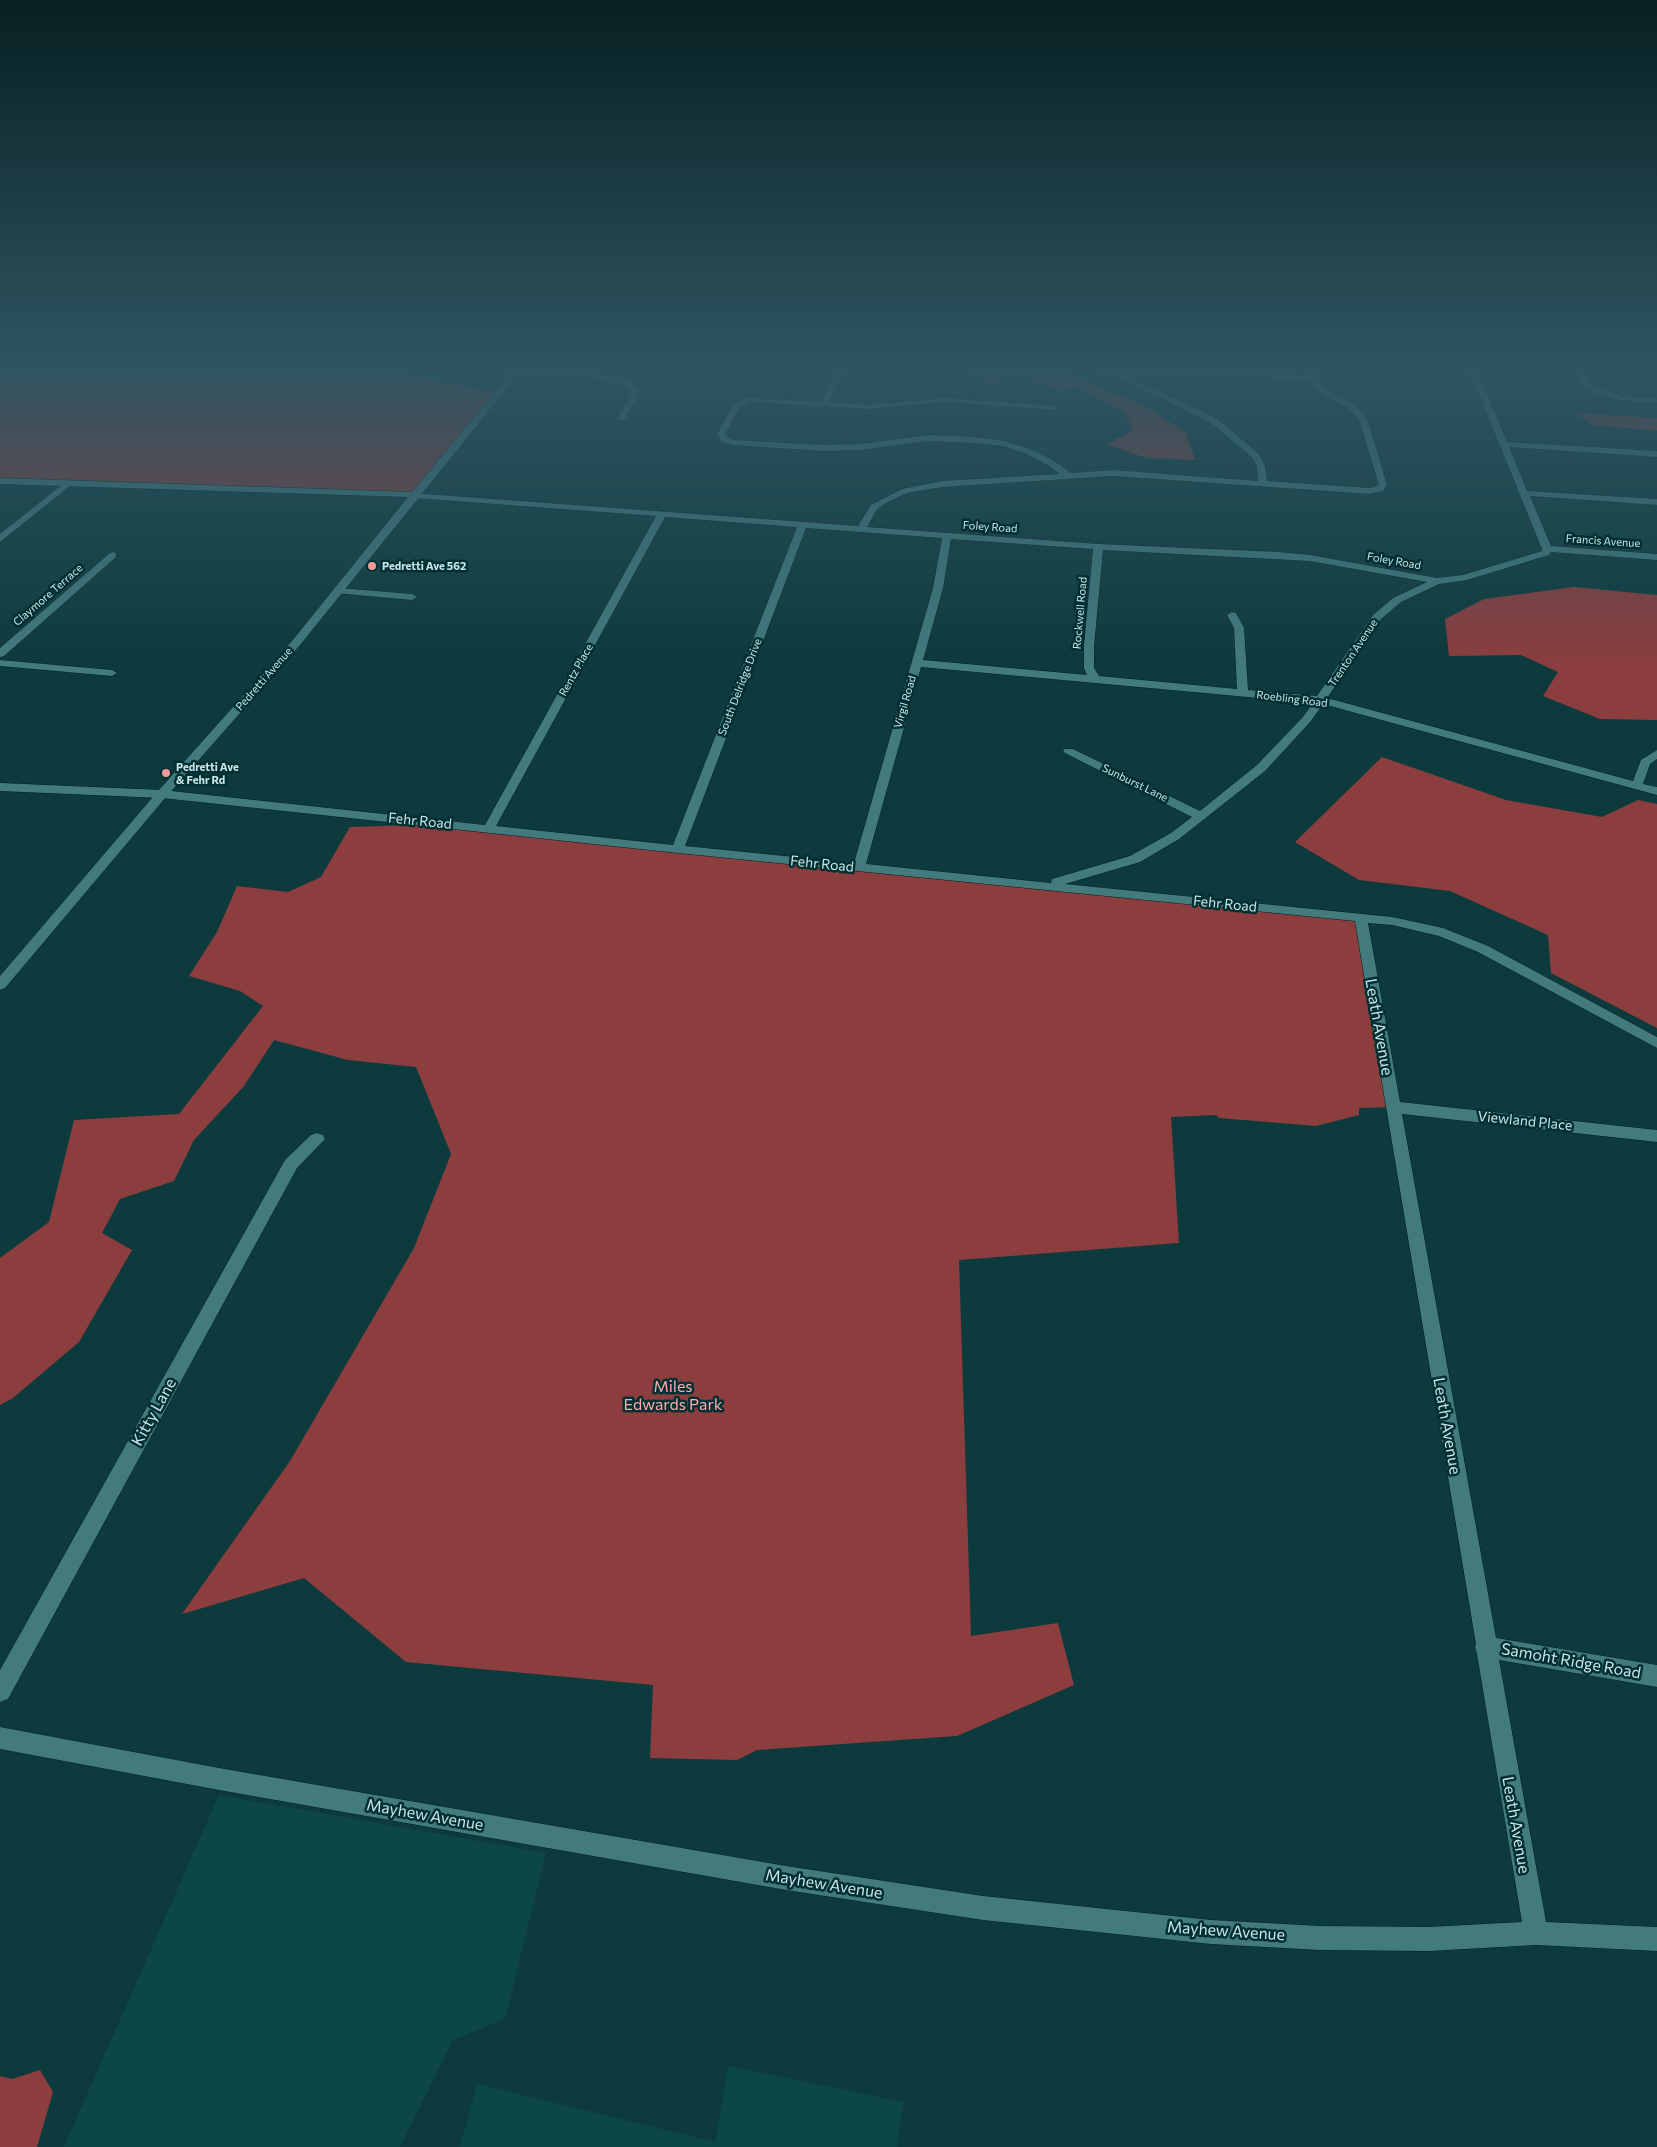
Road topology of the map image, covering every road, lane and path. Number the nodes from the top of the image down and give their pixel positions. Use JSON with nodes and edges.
{"nodes":[{"id":1,"x":438,"y":467,"type":"edge"},
{"id":2,"x":1057,"y":467,"type":"edge"},
{"id":3,"x":1261,"y":467,"type":"edge"},
{"id":4,"x":1377,"y":467,"type":"edge"},
{"id":5,"x":1513,"y":467,"type":"edge"},
{"id":6,"x":1069,"y":476,"type":"junction"},
{"id":7,"x":0,"y":481,"type":"edge"},
{"id":8,"x":1263,"y":483,"type":"junction"},
{"id":9,"x":68,"y":484,"type":"junction"},
{"id":10,"x":1524,"y":493,"type":"junction"},
{"id":11,"x":415,"y":495,"type":"junction"},
{"id":12,"x":1657,"y":502,"type":"edge"},
{"id":13,"x":662,"y":513,"type":"junction"},
{"id":14,"x":803,"y":524,"type":"junction"},
{"id":15,"x":862,"y":528,"type":"junction"},
{"id":16,"x":947,"y":535,"type":"junction"},
{"id":17,"x":0,"y":539,"type":"edge"},
{"id":18,"x":1098,"y":547,"type":"junction"},
{"id":19,"x":1547,"y":549,"type":"junction"},
{"id":20,"x":113,"y":555,"type":"dead end"},
{"id":21,"x":1657,"y":557,"type":"edge"},
{"id":22,"x":1437,"y":580,"type":"junction"},
{"id":23,"x":339,"y":591,"type":"junction"},
{"id":24,"x":412,"y":597,"type":"dead end"},
{"id":25,"x":1232,"y":615,"type":"dead end"},
{"id":26,"x":0,"y":654,"type":"edge"},
{"id":27,"x":0,"y":663,"type":"edge"},
{"id":28,"x":916,"y":663,"type":"junction"},
{"id":29,"x":112,"y":673,"type":"dead end"},
{"id":30,"x":1095,"y":680,"type":"junction"},
{"id":31,"x":1243,"y":693,"type":"junction"},
{"id":32,"x":1320,"y":700,"type":"junction"},
{"id":33,"x":1069,"y":751,"type":"dead end"},
{"id":34,"x":1657,"y":754,"type":"edge"},
{"id":35,"x":1636,"y":785,"type":"junction"},
{"id":36,"x":0,"y":787,"type":"edge"},
{"id":37,"x":1657,"y":791,"type":"edge"},
{"id":38,"x":162,"y":794,"type":"junction"},
{"id":39,"x":1200,"y":816,"type":"junction"},
{"id":40,"x":489,"y":828,"type":"junction"},
{"id":41,"x":678,"y":849,"type":"junction"},
{"id":42,"x":859,"y":868,"type":"junction"},
{"id":43,"x":1044,"y":885,"type":"junction"},
{"id":44,"x":1361,"y":919,"type":"junction"},
{"id":45,"x":0,"y":985,"type":"edge"},
{"id":46,"x":1657,"y":1043,"type":"edge"},
{"id":47,"x":1393,"y":1107,"type":"junction"},
{"id":48,"x":1657,"y":1136,"type":"edge"},
{"id":49,"x":317,"y":1139,"type":"dead end"},
{"id":50,"x":1485,"y":1647,"type":"junction"},
{"id":51,"x":1657,"y":1676,"type":"edge"},
{"id":52,"x":0,"y":1691,"type":"edge"},
{"id":53,"x":0,"y":1738,"type":"edge"},
{"id":54,"x":1536,"y":1933,"type":"junction"},
{"id":55,"x":1657,"y":1938,"type":"edge"}],
"edges":[{"from":1,"to":11,"type":"street","name":"Pedretti Avenue"},
{"from":2,"to":6,"type":"street"},
{"from":3,"to":8,"type":"street"},
{"from":4,"to":8,"type":"street"},
{"from":5,"to":10,"type":"street"},
{"from":6,"to":8,"type":"street"},
{"from":6,"to":15,"type":"street"},
{"from":7,"to":9,"type":"street","name":"Foley Road"},
{"from":9,"to":11,"type":"street","name":"Foley Road"},
{"from":9,"to":17,"type":"street"},
{"from":10,"to":12,"type":"street"},
{"from":10,"to":19,"type":"street"},
{"from":11,"to":13,"type":"street","name":"Foley Road"},
{"from":11,"to":23,"type":"street","name":"Pedretti Avenue"},
{"from":13,"to":14,"type":"street","name":"Foley Road"},
{"from":13,"to":40,"type":"street","name":"Rentz Place"},
{"from":14,"to":15,"type":"street","name":"Foley Road"},
{"from":14,"to":41,"type":"street","name":"South Delridge Drive"},
{"from":15,"to":16,"type":"street","name":"Foley Road"},
{"from":16,"to":18,"type":"street","name":"Foley Road"},
{"from":16,"to":28,"type":"street","name":"Virgil Road"},
{"from":18,"to":22,"type":"street","name":"Foley Road"},
{"from":18,"to":30,"type":"street","name":"Rockwell Road"},
{"from":19,"to":21,"type":"street","name":"Francis Avenue"},
{"from":19,"to":22,"type":"street","name":"Trenton Avenue"},
{"from":20,"to":26,"type":"street","name":"Claymore Terrace"},
{"from":22,"to":32,"type":"street","name":"Trenton Avenue"},
{"from":23,"to":24,"type":"street"},
{"from":23,"to":38,"type":"street","name":"Pedretti Avenue"},
{"from":25,"to":31,"type":"street"},
{"from":27,"to":29,"type":"street"},
{"from":28,"to":30,"type":"street","name":"Roebling Road"},
{"from":28,"to":42,"type":"street","name":"Virgil Road"},
{"from":30,"to":31,"type":"street","name":"Roebling Road"},
{"from":31,"to":32,"type":"street","name":"Roebling Road"},
{"from":32,"to":35,"type":"street","name":"Roebling Road"},
{"from":32,"to":39,"type":"street","name":"Trenton Avenue"},
{"from":33,"to":39,"type":"street","name":"Sunburst Lane"},
{"from":34,"to":35,"type":"street"},
{"from":35,"to":37,"type":"street","name":"Roebling Road"},
{"from":36,"to":38,"type":"street","name":"Fehr Road"},
{"from":38,"to":40,"type":"street","name":"Fehr Road"},
{"from":38,"to":45,"type":"street","name":"Pedretti Avenue"},
{"from":39,"to":43,"type":"street","name":"Trenton Avenue"},
{"from":40,"to":41,"type":"street","name":"Fehr Road"},
{"from":41,"to":42,"type":"street","name":"Fehr Road"},
{"from":42,"to":43,"type":"street","name":"Fehr Road"},
{"from":43,"to":44,"type":"street","name":"Fehr Road"},
{"from":44,"to":46,"type":"street","name":"Fehr Road"},
{"from":44,"to":47,"type":"street","name":"Leath Avenue"},
{"from":47,"to":48,"type":"street","name":"Viewland Place"},
{"from":47,"to":50,"type":"street","name":"Leath Avenue"},
{"from":49,"to":52,"type":"street","name":"Kitty Lane"},
{"from":50,"to":51,"type":"street","name":"Samoht Ridge Road"},
{"from":50,"to":54,"type":"street","name":"Leath Avenue"},
{"from":53,"to":54,"type":"street","name":"Mayhew Avenue"},
{"from":54,"to":55,"type":"street","name":"Mayhew Avenue"}]}
